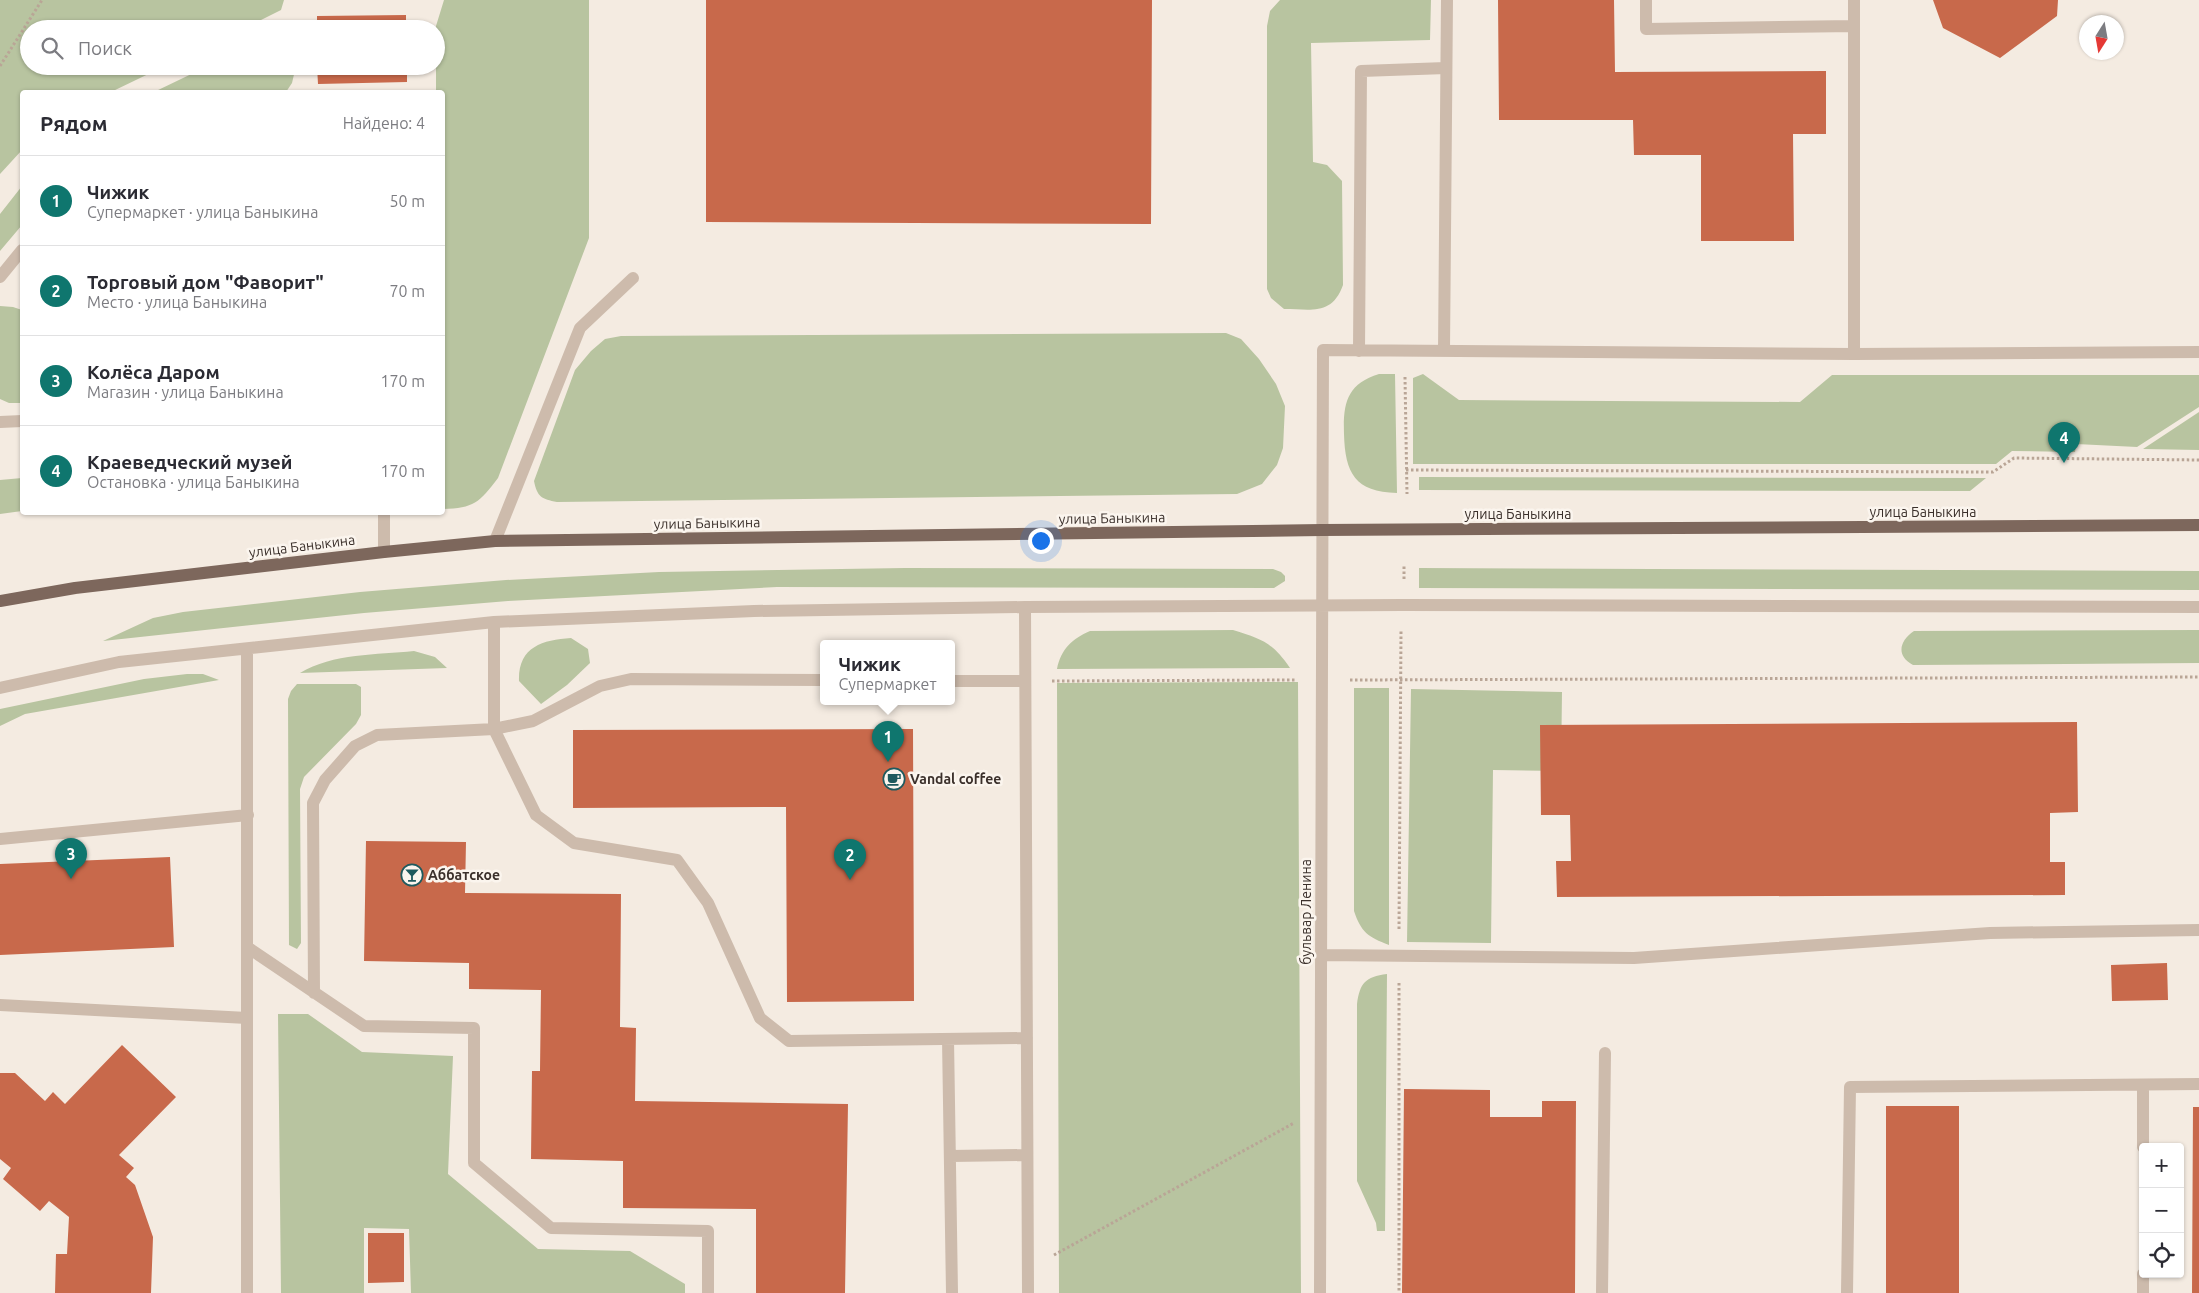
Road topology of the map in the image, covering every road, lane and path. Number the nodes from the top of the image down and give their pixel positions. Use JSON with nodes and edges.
{"nodes":[{"id":1,"x":42,"y":0,"type":"edge"},
{"id":2,"x":1447,"y":0,"type":"edge"},
{"id":3,"x":1646,"y":0,"type":"edge"},
{"id":4,"x":1854,"y":0,"type":"edge"},
{"id":5,"x":29,"y":20,"type":"edge"},
{"id":6,"x":1854,"y":26,"type":"junction"},
{"id":7,"x":20,"y":35,"type":"edge"},
{"id":8,"x":0,"y":66,"type":"edge"},
{"id":9,"x":1446,"y":68,"type":"junction"},
{"id":10,"x":20,"y":252,"type":"edge"},
{"id":11,"x":0,"y":277,"type":"edge"},
{"id":12,"x":632,"y":278,"type":"dead end"},
{"id":13,"x":1359,"y":350,"type":"junction"},
{"id":14,"x":1405,"y":351,"type":"junction"},
{"id":15,"x":1444,"y":351,"type":"junction"},
{"id":16,"x":2199,"y":352,"type":"edge"},
{"id":17,"x":1854,"y":354,"type":"junction"},
{"id":18,"x":20,"y":421,"type":"edge"},
{"id":19,"x":0,"y":422,"type":"edge"},
{"id":20,"x":2199,"y":460,"type":"edge"},
{"id":21,"x":1406,"y":470,"type":"junction"},
{"id":22,"x":1407,"y":494,"type":"dead end"},
{"id":23,"x":384,"y":515,"type":"edge"},
{"id":24,"x":2199,"y":525,"type":"edge"},
{"id":25,"x":1322,"y":530,"type":"junction"},
{"id":26,"x":495,"y":541,"type":"junction"},
{"id":27,"x":384,"y":552,"type":"junction"},
{"id":28,"x":0,"y":601,"type":"edge"},
{"id":29,"x":1322,"y":605,"type":"junction"},
{"id":30,"x":1025,"y":607,"type":"junction"},
{"id":31,"x":2199,"y":607,"type":"edge"},
{"id":32,"x":494,"y":622,"type":"junction"},
{"id":33,"x":248,"y":648,"type":"junction"},
{"id":34,"x":2199,"y":677,"type":"edge"},
{"id":35,"x":820,"y":680,"type":"edge"},
{"id":36,"x":1321,"y":680,"type":"junction"},
{"id":37,"x":955,"y":681,"type":"edge"},
{"id":38,"x":1025,"y":681,"type":"junction"},
{"id":39,"x":0,"y":688,"type":"edge"},
{"id":40,"x":494,"y":729,"type":"junction"},
{"id":41,"x":248,"y":815,"type":"junction"},
{"id":42,"x":0,"y":839,"type":"edge"},
{"id":43,"x":2199,"y":930,"type":"edge"},
{"id":44,"x":247,"y":947,"type":"junction"},
{"id":45,"x":1321,"y":955,"type":"junction"},
{"id":46,"x":314,"y":993,"type":"junction"},
{"id":47,"x":0,"y":1005,"type":"edge"},
{"id":48,"x":247,"y":1018,"type":"junction"},
{"id":49,"x":1027,"y":1038,"type":"junction"},
{"id":50,"x":948,"y":1039,"type":"junction"},
{"id":51,"x":1605,"y":1052,"type":"dead end"},
{"id":52,"x":2199,"y":1084,"type":"edge"},
{"id":53,"x":2143,"y":1085,"type":"junction"},
{"id":54,"x":1321,"y":1109,"type":"junction"},
{"id":55,"x":2143,"y":1143,"type":"edge"},
{"id":56,"x":1027,"y":1155,"type":"junction"},
{"id":57,"x":951,"y":1156,"type":"junction"},
{"id":58,"x":1028,"y":1270,"type":"junction"},
{"id":59,"x":2143,"y":1278,"type":"edge"},
{"id":60,"x":247,"y":1293,"type":"edge"},
{"id":61,"x":708,"y":1293,"type":"edge"},
{"id":62,"x":952,"y":1293,"type":"edge"},
{"id":63,"x":1028,"y":1293,"type":"edge"},
{"id":64,"x":1320,"y":1293,"type":"edge"},
{"id":65,"x":1602,"y":1293,"type":"edge"},
{"id":66,"x":1847,"y":1293,"type":"edge"},
{"id":67,"x":2143,"y":1293,"type":"edge"}],
"edges":[{"from":1,"to":5,"type":"path"},
{"from":2,"to":9,"type":"street"},
{"from":3,"to":6,"type":"street"},
{"from":4,"to":6,"type":"street"},
{"from":6,"to":17,"type":"street"},
{"from":7,"to":8,"type":"path"},
{"from":9,"to":13,"type":"street"},
{"from":9,"to":15,"type":"street"},
{"from":10,"to":11,"type":"street"},
{"from":12,"to":26,"type":"street"},
{"from":13,"to":14,"type":"street"},
{"from":13,"to":25,"type":"street","name":"бульвар Ленина"},
{"from":14,"to":15,"type":"street"},
{"from":14,"to":21,"type":"path"},
{"from":15,"to":17,"type":"street"},
{"from":16,"to":17,"type":"street"},
{"from":18,"to":19,"type":"street"},
{"from":20,"to":21,"type":"path"},
{"from":21,"to":22,"type":"path"},
{"from":23,"to":27,"type":"street"},
{"from":24,"to":25,"type":"main road","name":"улица Баныкина"},
{"from":25,"to":26,"type":"main road","name":"улица Баныкина"},
{"from":25,"to":29,"type":"street","name":"бульвар Ленина"},
{"from":26,"to":27,"type":"main road","name":"улица Баныкина"},
{"from":27,"to":28,"type":"main road","name":"улица Баныкина"},
{"from":29,"to":30,"type":"street"},
{"from":29,"to":31,"type":"street"},
{"from":29,"to":36,"type":"street","name":"бульвар Ленина"},
{"from":30,"to":32,"type":"street"},
{"from":30,"to":38,"type":"street"},
{"from":32,"to":33,"type":"street"},
{"from":32,"to":40,"type":"street"},
{"from":33,"to":39,"type":"street"},
{"from":33,"to":41,"type":"street"},
{"from":34,"to":36,"type":"path"},
{"from":35,"to":40,"type":"street"},
{"from":36,"to":38,"type":"path"},
{"from":36,"to":45,"type":"street","name":"бульвар Ленина"},
{"from":37,"to":38,"type":"street"},
{"from":38,"to":49,"type":"street"},
{"from":40,"to":46,"type":"street"},
{"from":40,"to":50,"type":"street"},
{"from":41,"to":42,"type":"street"},
{"from":41,"to":44,"type":"street"},
{"from":43,"to":45,"type":"street"},
{"from":44,"to":46,"type":"street"},
{"from":44,"to":48,"type":"street"},
{"from":45,"to":54,"type":"street","name":"бульвар Ленина"},
{"from":46,"to":61,"type":"street"},
{"from":47,"to":48,"type":"street"},
{"from":48,"to":60,"type":"street"},
{"from":49,"to":50,"type":"street"},
{"from":49,"to":56,"type":"street"},
{"from":50,"to":57,"type":"street"},
{"from":51,"to":65,"type":"street"},
{"from":52,"to":53,"type":"street"},
{"from":53,"to":55,"type":"street"},
{"from":53,"to":66,"type":"street"},
{"from":54,"to":58,"type":"path"},
{"from":54,"to":64,"type":"street","name":"бульвар Ленина"},
{"from":56,"to":57,"type":"street"},
{"from":56,"to":58,"type":"street"},
{"from":57,"to":62,"type":"street"},
{"from":58,"to":63,"type":"street"},
{"from":59,"to":67,"type":"street"}]}
